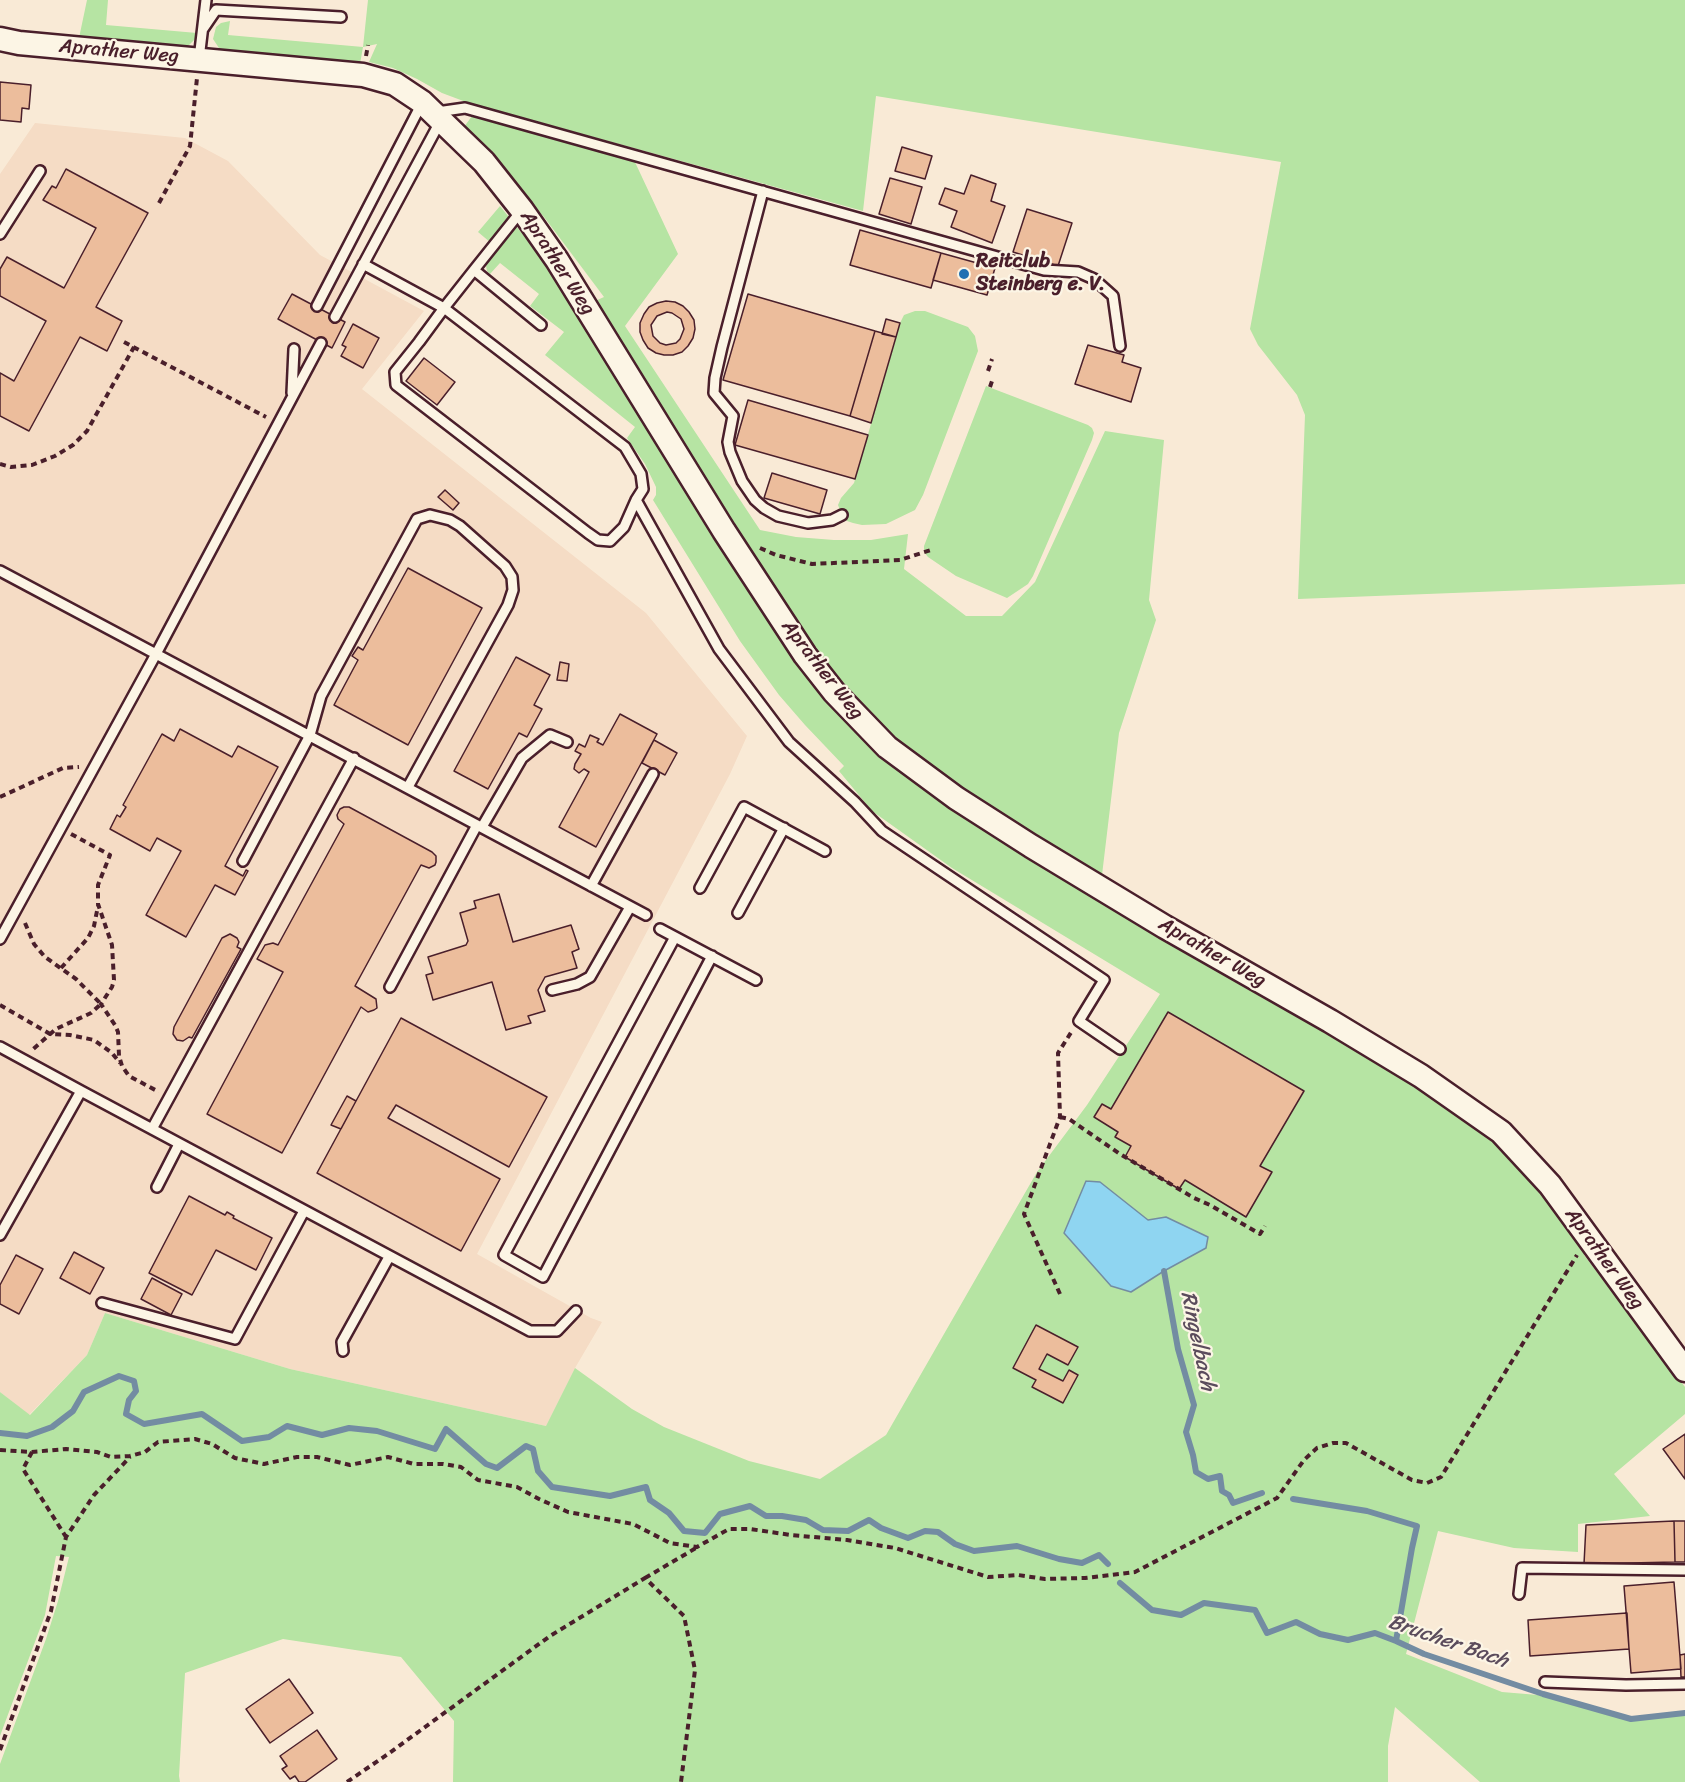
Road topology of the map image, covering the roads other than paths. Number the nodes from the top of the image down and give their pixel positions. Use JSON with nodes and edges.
{"nodes":[{"id":1,"x":206,"y":0,"type":"edge"},
{"id":2,"x":254,"y":0,"type":"edge"},
{"id":3,"x":252,"y":12,"type":"junction"},
{"id":4,"x":341,"y":17,"type":"dead end"},
{"id":5,"x":203,"y":29,"type":"junction"},
{"id":6,"x":0,"y":39,"type":"edge"},
{"id":7,"x":199,"y":59,"type":"junction"},
{"id":8,"x":432,"y":112,"type":"junction"},
{"id":9,"x":40,"y":171,"type":"dead end"},
{"id":10,"x":763,"y":191,"type":"junction"},
{"id":11,"x":522,"y":210,"type":"junction"},
{"id":12,"x":0,"y":234,"type":"edge"},
{"id":13,"x":363,"y":264,"type":"junction"},
{"id":14,"x":474,"y":270,"type":"junction"},
{"id":15,"x":327,"y":288,"type":"junction"},
{"id":16,"x":346,"y":296,"type":"junction"},
{"id":17,"x":317,"y":306,"type":"dead end"},
{"id":18,"x":444,"y":308,"type":"junction"},
{"id":19,"x":335,"y":317,"type":"dead end"},
{"id":20,"x":541,"y":326,"type":"dead end"},
{"id":21,"x":321,"y":344,"type":"dead end"},
{"id":22,"x":1120,"y":346,"type":"dead end"},
{"id":23,"x":294,"y":349,"type":"dead end"},
{"id":24,"x":291,"y":399,"type":"junction"},
{"id":25,"x":636,"y":500,"type":"junction"},
{"id":26,"x":842,"y":514,"type":"dead end"},
{"id":27,"x":0,"y":571,"type":"edge"},
{"id":28,"x":156,"y":654,"type":"junction"},
{"id":29,"x":310,"y":735,"type":"junction"},
{"id":30,"x":567,"y":742,"type":"dead end"},
{"id":31,"x":354,"y":758,"type":"junction"},
{"id":32,"x":653,"y":774,"type":"dead end"},
{"id":33,"x":408,"y":787,"type":"junction"},
{"id":34,"x":480,"y":826,"type":"junction"},
{"id":35,"x":784,"y":828,"type":"junction"},
{"id":36,"x":825,"y":851,"type":"dead end"},
{"id":37,"x":243,"y":861,"type":"dead end"},
{"id":38,"x":591,"y":886,"type":"junction"},
{"id":39,"x":700,"y":888,"type":"dead end"},
{"id":40,"x":630,"y":907,"type":"junction"},
{"id":41,"x":738,"y":913,"type":"dead end"},
{"id":42,"x":646,"y":915,"type":"dead end"},
{"id":43,"x":660,"y":929,"type":"dead end"},
{"id":44,"x":675,"y":937,"type":"junction"},
{"id":45,"x":0,"y":939,"type":"edge"},
{"id":46,"x":712,"y":956,"type":"junction"},
{"id":47,"x":756,"y":980,"type":"dead end"},
{"id":48,"x":390,"y":987,"type":"dead end"},
{"id":49,"x":552,"y":990,"type":"dead end"},
{"id":50,"x":0,"y":1047,"type":"edge"},
{"id":51,"x":1120,"y":1049,"type":"dead end"},
{"id":52,"x":81,"y":1091,"type":"junction"},
{"id":53,"x":152,"y":1129,"type":"junction"},
{"id":54,"x":179,"y":1144,"type":"junction"},
{"id":55,"x":157,"y":1186,"type":"dead end"},
{"id":56,"x":304,"y":1211,"type":"junction"},
{"id":57,"x":0,"y":1235,"type":"edge"},
{"id":58,"x":389,"y":1257,"type":"junction"},
{"id":59,"x":102,"y":1304,"type":"dead end"},
{"id":60,"x":576,"y":1311,"type":"dead end"},
{"id":61,"x":343,"y":1351,"type":"dead end"},
{"id":62,"x":1685,"y":1370,"type":"edge"},
{"id":63,"x":1685,"y":1570,"type":"edge"},
{"id":64,"x":1519,"y":1594,"type":"dead end"},
{"id":65,"x":1545,"y":1682,"type":"dead end"},
{"id":66,"x":1685,"y":1684,"type":"edge"}],
"edges":[{"from":1,"to":5,"type":"lane"},
{"from":2,"to":3,"type":"lane"},
{"from":3,"to":4,"type":"lane"},
{"from":3,"to":5,"type":"lane"},
{"from":5,"to":7,"type":"lane"},
{"from":6,"to":7,"type":"street","name":"Aprather Weg"},
{"from":7,"to":8,"type":"street","name":"Aprather Weg"},
{"from":8,"to":10,"type":"lane"},
{"from":8,"to":11,"type":"street","name":"Aprather Weg"},
{"from":8,"to":13,"type":"lane"},
{"from":8,"to":15,"type":"lane"},
{"from":9,"to":12,"type":"lane"},
{"from":10,"to":22,"type":"lane"},
{"from":10,"to":26,"type":"lane"},
{"from":11,"to":14,"type":"lane"},
{"from":11,"to":62,"type":"street","name":"Aprather Weg"},
{"from":13,"to":16,"type":"lane"},
{"from":13,"to":18,"type":"lane"},
{"from":14,"to":18,"type":"lane"},
{"from":14,"to":20,"type":"lane"},
{"from":15,"to":16,"type":"lane"},
{"from":15,"to":17,"type":"lane"},
{"from":16,"to":19,"type":"lane"},
{"from":18,"to":25,"type":"lane"},
{"from":18,"to":25,"type":"lane"},
{"from":21,"to":24,"type":"lane"},
{"from":23,"to":24,"type":"lane"},
{"from":24,"to":28,"type":"lane"},
{"from":25,"to":51,"type":"lane"},
{"from":27,"to":28,"type":"lane"},
{"from":28,"to":29,"type":"lane"},
{"from":28,"to":45,"type":"lane"},
{"from":29,"to":31,"type":"lane"},
{"from":29,"to":33,"type":"lane"},
{"from":29,"to":37,"type":"lane"},
{"from":30,"to":34,"type":"lane"},
{"from":31,"to":33,"type":"lane"},
{"from":31,"to":53,"type":"lane"},
{"from":32,"to":38,"type":"lane"},
{"from":33,"to":34,"type":"lane"},
{"from":34,"to":38,"type":"lane"},
{"from":34,"to":48,"type":"lane"},
{"from":35,"to":36,"type":"lane"},
{"from":35,"to":39,"type":"lane"},
{"from":35,"to":41,"type":"lane"},
{"from":38,"to":40,"type":"lane"},
{"from":40,"to":42,"type":"lane"},
{"from":40,"to":49,"type":"lane"},
{"from":43,"to":44,"type":"lane"},
{"from":44,"to":46,"type":"lane"},
{"from":44,"to":46,"type":"lane"},
{"from":46,"to":47,"type":"lane"},
{"from":50,"to":52,"type":"lane"},
{"from":52,"to":53,"type":"lane"},
{"from":52,"to":57,"type":"lane"},
{"from":53,"to":54,"type":"lane"},
{"from":54,"to":55,"type":"lane"},
{"from":54,"to":56,"type":"lane"},
{"from":56,"to":58,"type":"lane"},
{"from":56,"to":59,"type":"lane"},
{"from":58,"to":60,"type":"lane"},
{"from":58,"to":61,"type":"lane"},
{"from":63,"to":64,"type":"lane"},
{"from":65,"to":66,"type":"lane"}]}
